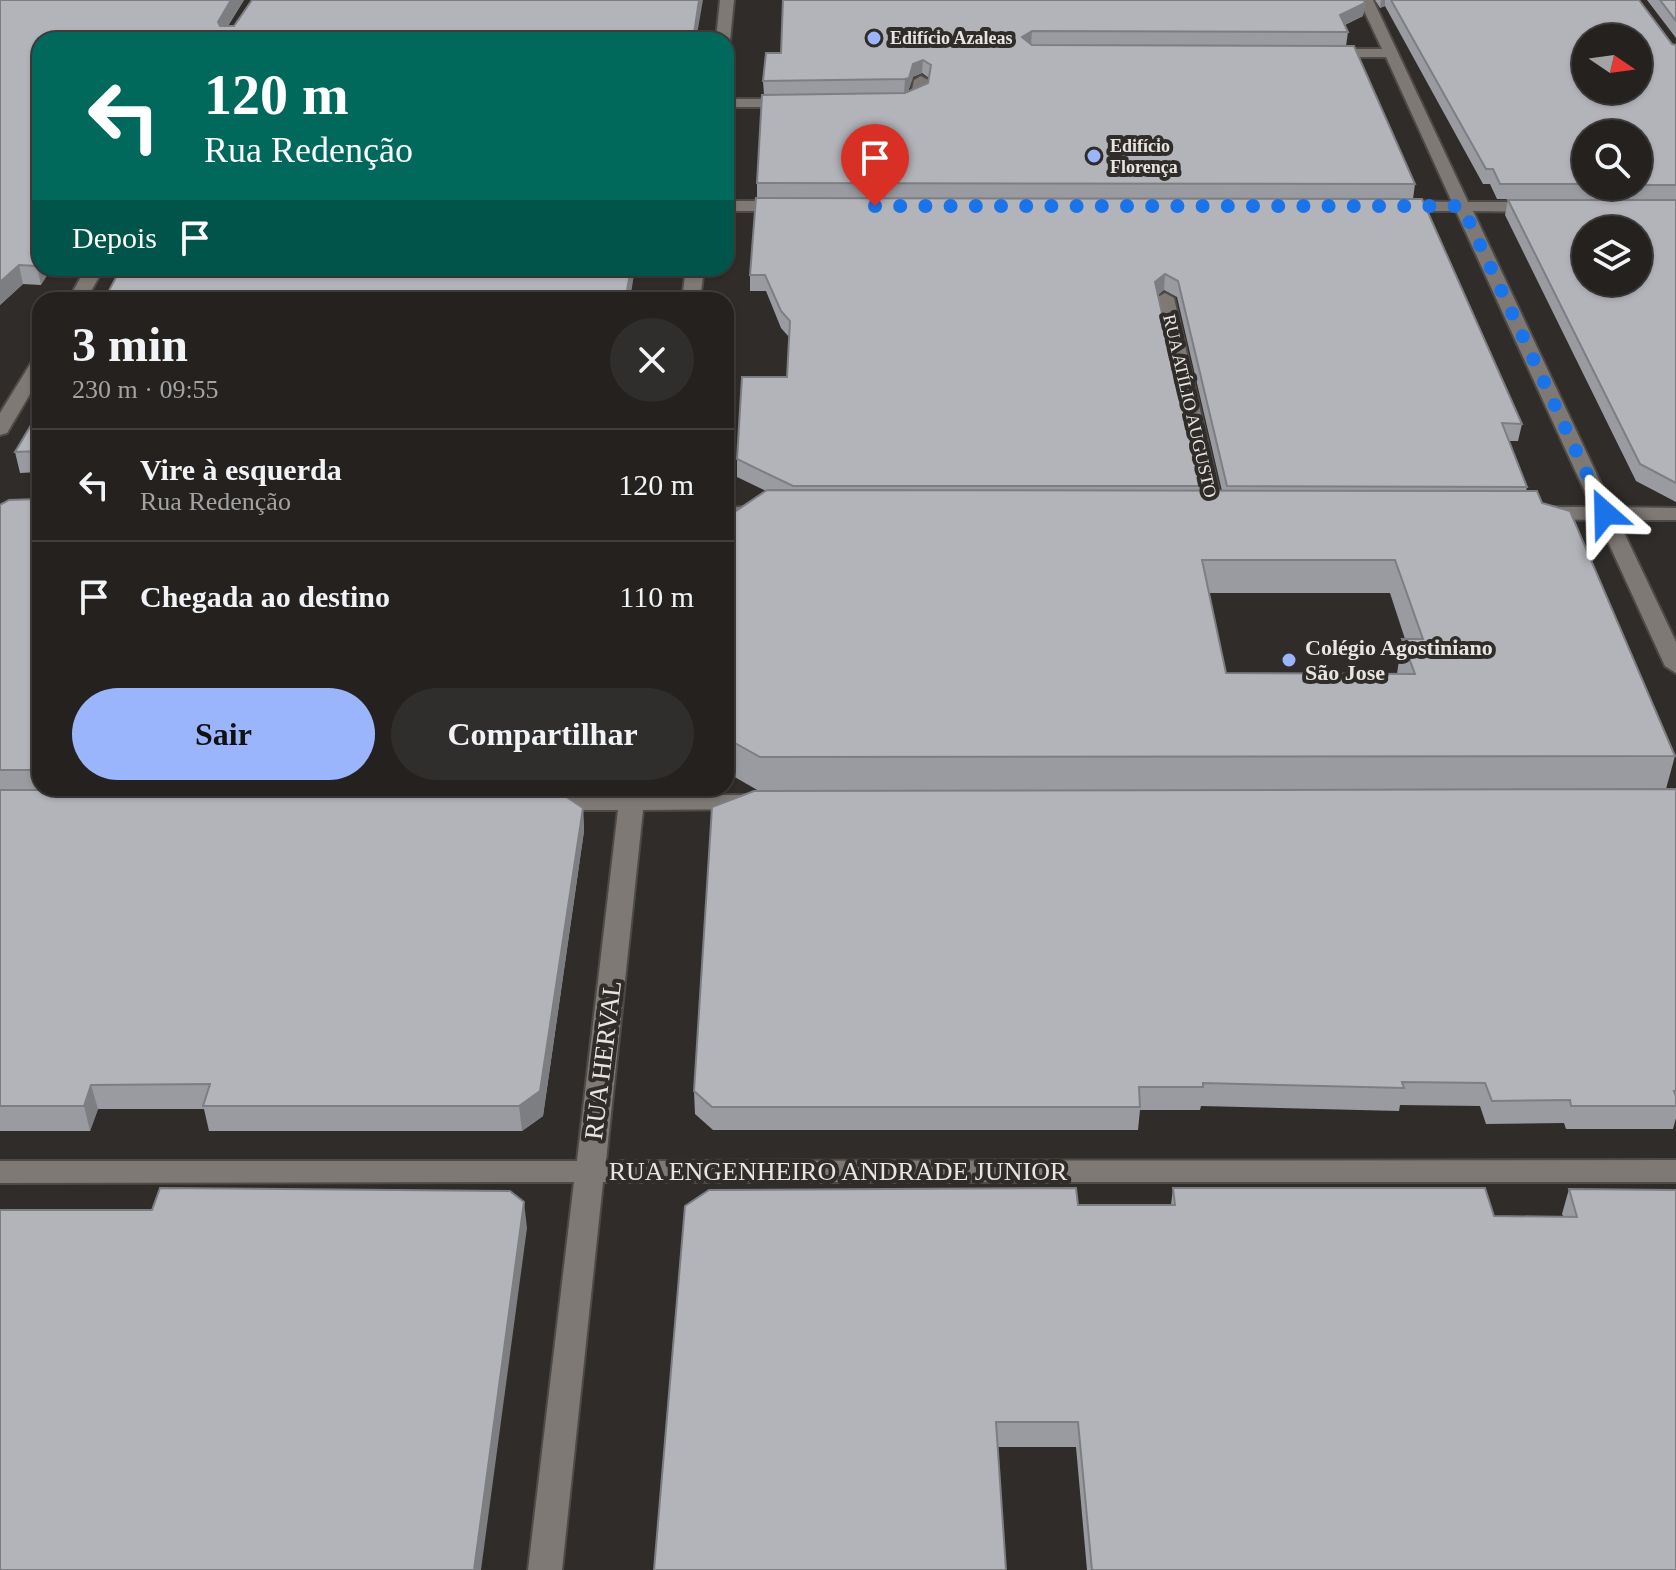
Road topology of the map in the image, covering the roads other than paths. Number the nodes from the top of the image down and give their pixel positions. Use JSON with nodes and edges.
{"nodes":[{"id":1,"x":727,"y":0,"type":"edge"},
{"id":2,"x":1366,"y":0,"type":"edge"},
{"id":3,"x":724,"y":32,"type":"edge"},
{"id":4,"x":1313,"y":53,"type":"edge"},
{"id":5,"x":1389,"y":53,"type":"junction"},
{"id":6,"x":921,"y":80,"type":"edge"},
{"id":7,"x":875,"y":101,"type":"edge"},
{"id":8,"x":815,"y":102,"type":"edge"},
{"id":9,"x":734,"y":103,"type":"edge"},
{"id":10,"x":734,"y":206,"type":"edge"},
{"id":11,"x":799,"y":206,"type":"edge"},
{"id":12,"x":1383,"y":206,"type":"edge"},
{"id":13,"x":1462,"y":206,"type":"junction"},
{"id":14,"x":1554,"y":207,"type":"edge"},
{"id":15,"x":1165,"y":298,"type":"edge"},
{"id":16,"x":32,"y":375,"type":"edge"},
{"id":17,"x":0,"y":429,"type":"edge"},
{"id":18,"x":734,"y":513,"type":"edge"},
{"id":19,"x":780,"y":513,"type":"edge"},
{"id":20,"x":1214,"y":513,"type":"edge"},
{"id":21,"x":1519,"y":513,"type":"edge"},
{"id":22,"x":1605,"y":513,"type":"junction"},
{"id":23,"x":1676,"y":514,"type":"edge"},
{"id":24,"x":1676,"y":666,"type":"edge"},
{"id":25,"x":618,"y":796,"type":"edge"},
{"id":26,"x":632,"y":796,"type":"edge"},
{"id":27,"x":654,"y":796,"type":"edge"},
{"id":28,"x":788,"y":802,"type":"edge"},
{"id":29,"x":516,"y":803,"type":"edge"},
{"id":30,"x":1676,"y":1171,"type":"edge"},
{"id":31,"x":0,"y":1172,"type":"edge"},
{"id":32,"x":590,"y":1172,"type":"junction"},
{"id":33,"x":545,"y":1570,"type":"edge"}],
"edges":[{"from":1,"to":3,"type":"street"},
{"from":2,"to":5,"type":"street"},
{"from":4,"to":5,"type":"street"},
{"from":5,"to":13,"type":"street"},
{"from":6,"to":7,"type":"street"},
{"from":8,"to":9,"type":"street"},
{"from":10,"to":11,"type":"street"},
{"from":12,"to":13,"type":"street"},
{"from":13,"to":14,"type":"street"},
{"from":13,"to":22,"type":"street"},
{"from":15,"to":20,"type":"street","name":"RUA ATÍLIO AUGUSTO"},
{"from":16,"to":17,"type":"street"},
{"from":18,"to":19,"type":"street"},
{"from":21,"to":22,"type":"street"},
{"from":22,"to":23,"type":"street"},
{"from":22,"to":24,"type":"street"},
{"from":25,"to":29,"type":"street"},
{"from":26,"to":32,"type":"street","name":"RUA HERVAL"},
{"from":27,"to":28,"type":"street"},
{"from":30,"to":32,"type":"street","name":"RUA ENGENHEIRO ANDRADE JUNIOR"},
{"from":31,"to":32,"type":"street","name":"RUA ENGENHEIRO ANDRADE JUNIOR"},
{"from":32,"to":33,"type":"street","name":"RUA HERVAL"}]}
